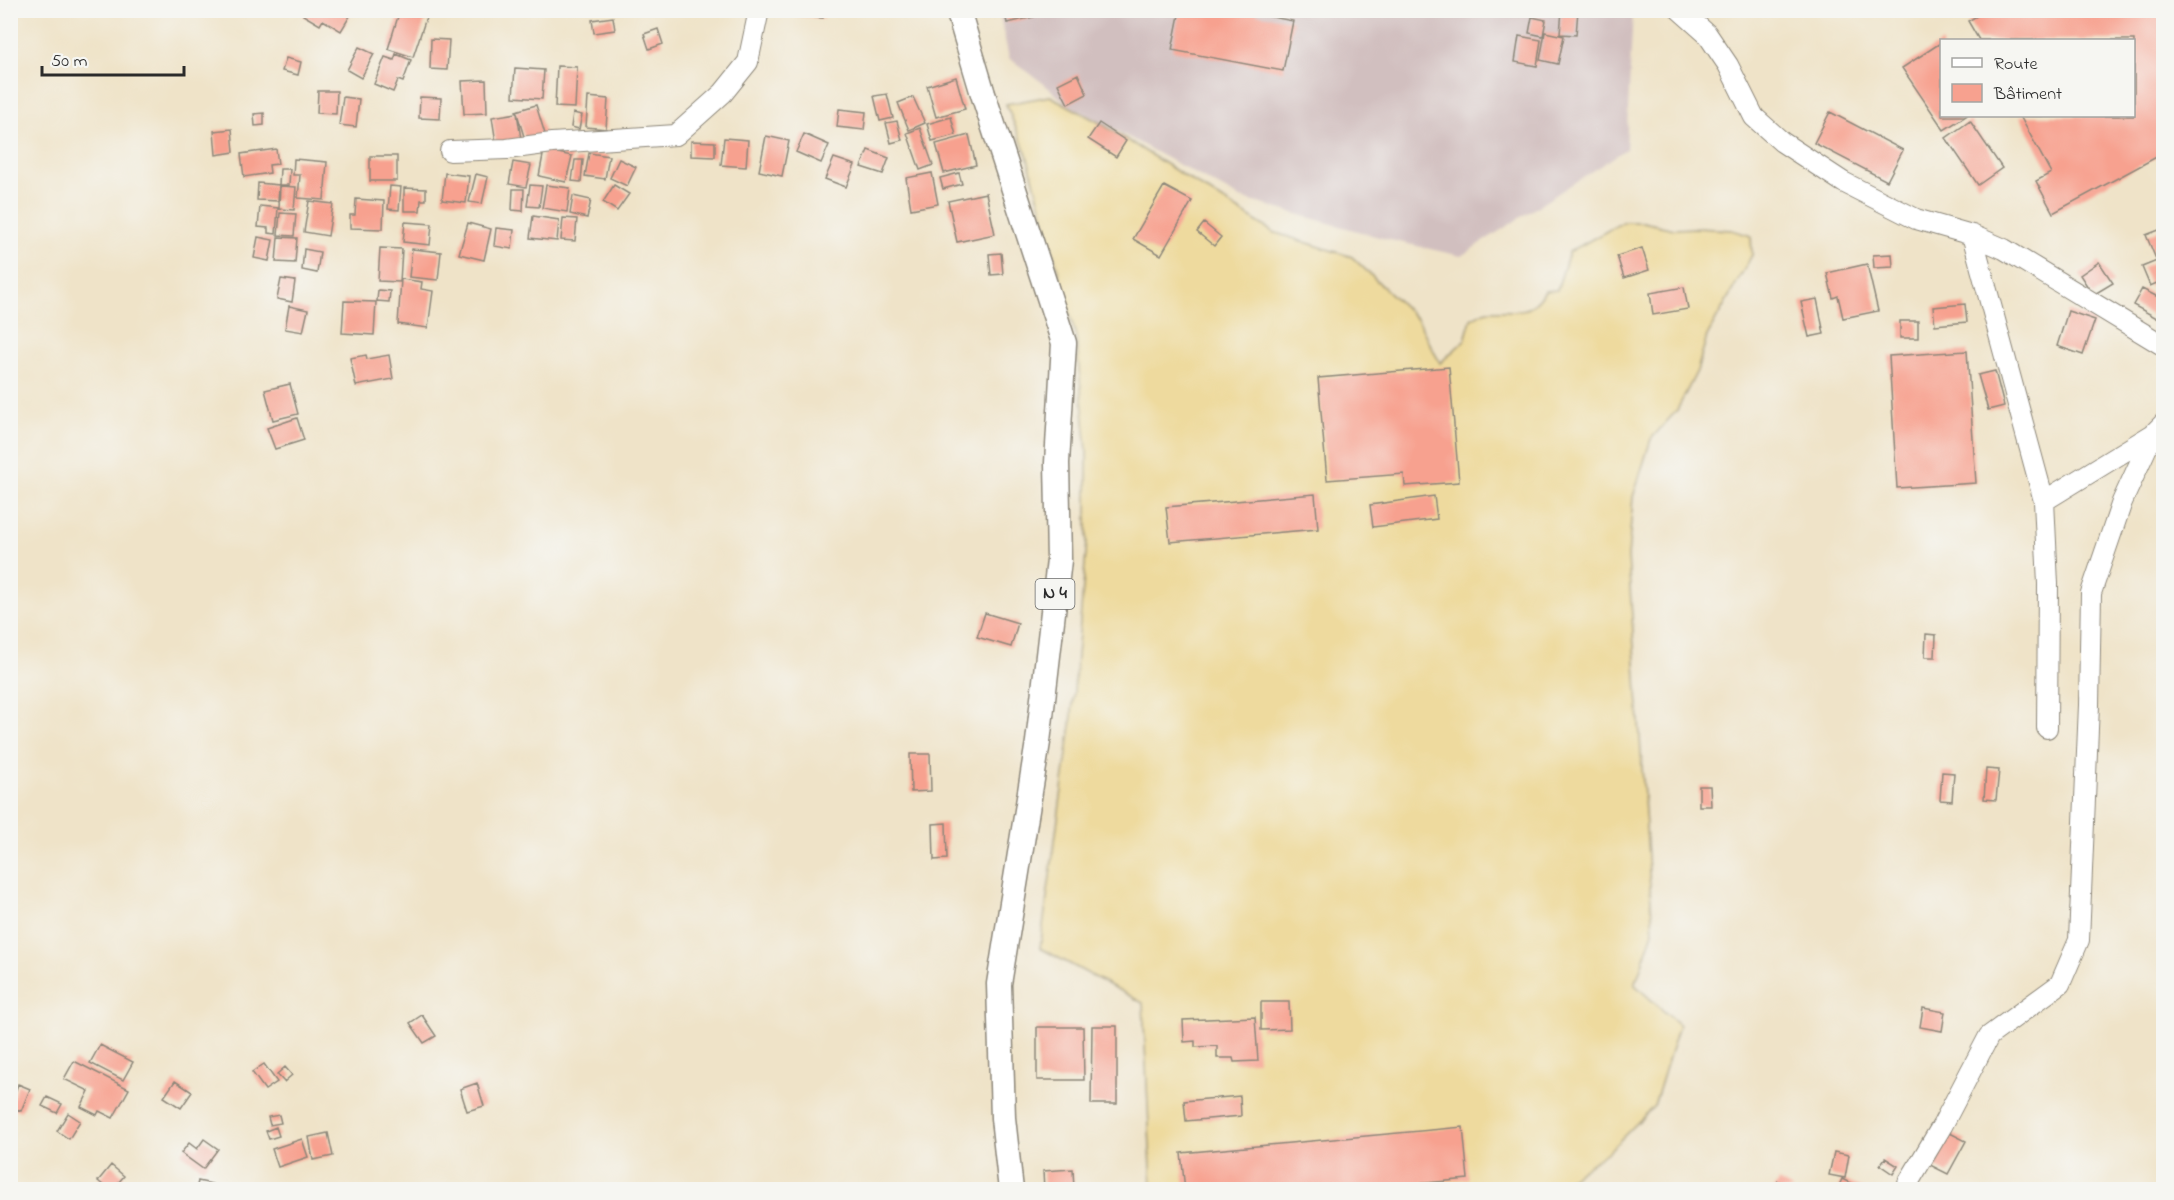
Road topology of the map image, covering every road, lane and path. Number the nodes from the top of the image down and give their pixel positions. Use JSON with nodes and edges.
{"nodes":[{"id":1,"x":759,"y":10,"type":"edge"},
{"id":2,"x":958,"y":10,"type":"edge"},
{"id":3,"x":1680,"y":10,"type":"edge"},
{"id":4,"x":450,"y":152,"type":"dead end"},
{"id":5,"x":1972,"y":235,"type":"junction"},
{"id":6,"x":2163,"y":346,"type":"edge"},
{"id":7,"x":2158,"y":428,"type":"edge"},
{"id":8,"x":2044,"y":501,"type":"junction"},
{"id":9,"x":2047,"y":729,"type":"dead end"},
{"id":10,"x":1908,"y":1183,"type":"dead end"},
{"id":11,"x":1011,"y":1190,"type":"edge"}],
"edges":[{"from":1,"to":4,"type":"street"},
{"from":2,"to":11,"type":"main road","number":"N 4"},
{"from":3,"to":5,"type":"street"},
{"from":5,"to":6,"type":"street"},
{"from":5,"to":8,"type":"street"},
{"from":7,"to":8,"type":"street"},
{"from":7,"to":10,"type":"street"},
{"from":8,"to":9,"type":"street"}]}
